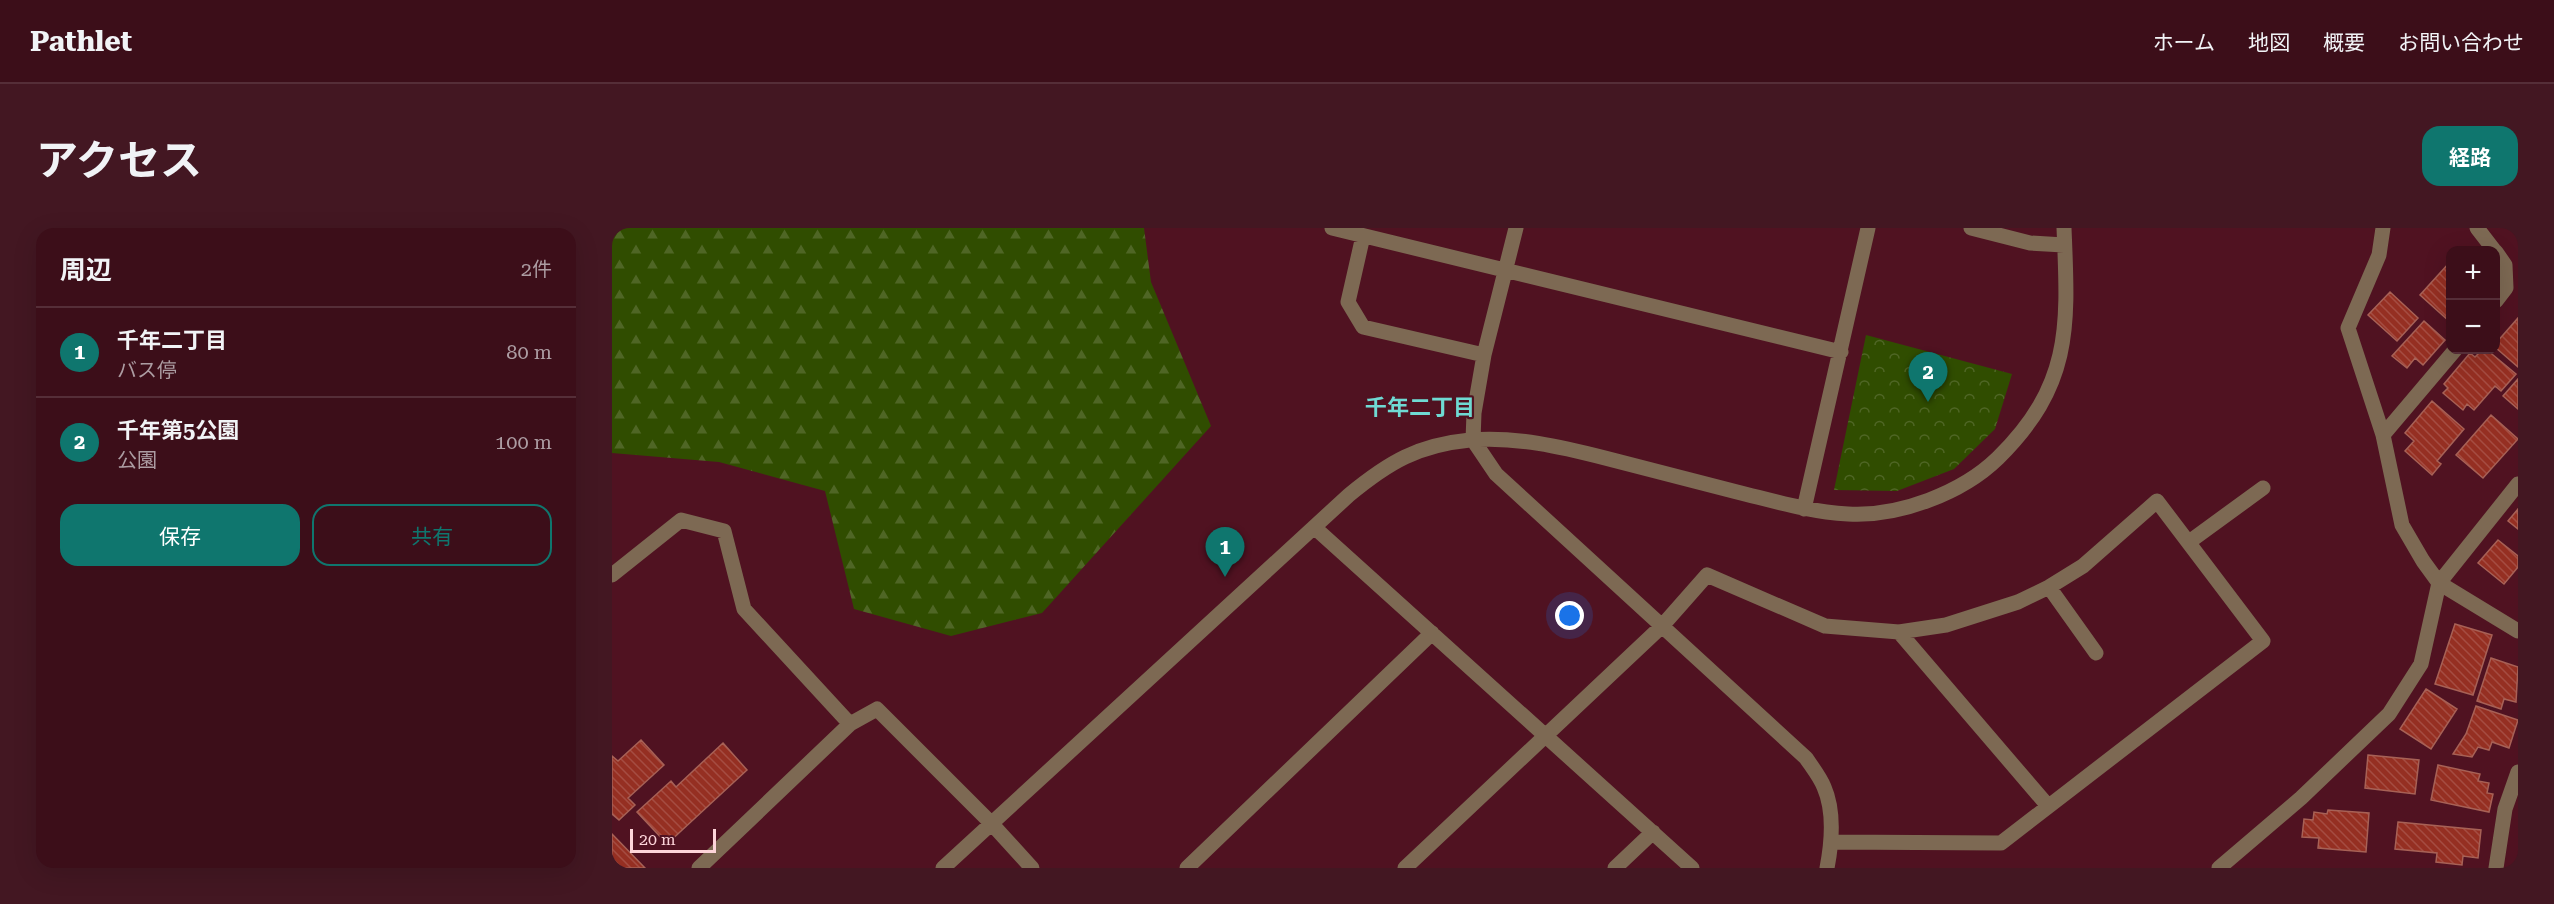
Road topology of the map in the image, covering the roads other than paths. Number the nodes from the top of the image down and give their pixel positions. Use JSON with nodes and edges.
{"nodes":[{"id":1,"x":1332,"y":228,"type":"edge"},
{"id":2,"x":1516,"y":228,"type":"edge"},
{"id":3,"x":1868,"y":228,"type":"edge"},
{"id":4,"x":1971,"y":228,"type":"edge"},
{"id":5,"x":2064,"y":228,"type":"edge"},
{"id":6,"x":2383,"y":228,"type":"edge"},
{"id":7,"x":2477,"y":228,"type":"edge"},
{"id":8,"x":1363,"y":236,"type":"junction"},
{"id":9,"x":2064,"y":245,"type":"junction"},
{"id":10,"x":2491,"y":246,"type":"edge"},
{"id":11,"x":2500,"y":258,"type":"edge"},
{"id":12,"x":1505,"y":270,"type":"junction"},
{"id":13,"x":2500,"y":296,"type":"edge"},
{"id":14,"x":1841,"y":352,"type":"junction"},
{"id":15,"x":2452,"y":354,"type":"edge"},
{"id":16,"x":1484,"y":355,"type":"junction"},
{"id":17,"x":2383,"y":435,"type":"junction"},
{"id":18,"x":1473,"y":440,"type":"junction"},
{"id":19,"x":2518,"y":484,"type":"edge"},
{"id":20,"x":2263,"y":488,"type":"dead end"},
{"id":21,"x":1804,"y":509,"type":"junction"},
{"id":22,"x":1314,"y":527,"type":"junction"},
{"id":23,"x":2188,"y":542,"type":"junction"},
{"id":24,"x":612,"y":575,"type":"edge"},
{"id":25,"x":2439,"y":583,"type":"junction"},
{"id":26,"x":2049,"y":587,"type":"junction"},
{"id":27,"x":1662,"y":626,"type":"junction"},
{"id":28,"x":2518,"y":631,"type":"edge"},
{"id":29,"x":1899,"y":632,"type":"junction"},
{"id":30,"x":1432,"y":633,"type":"junction"},
{"id":31,"x":2096,"y":653,"type":"dead end"},
{"id":32,"x":850,"y":724,"type":"junction"},
{"id":33,"x":1546,"y":736,"type":"junction"},
{"id":34,"x":2518,"y":772,"type":"edge"},
{"id":35,"x":2048,"y":806,"type":"junction"},
{"id":36,"x":991,"y":823,"type":"junction"},
{"id":37,"x":1653,"y":832,"type":"junction"},
{"id":38,"x":1832,"y":842,"type":"junction"},
{"id":39,"x":699,"y":868,"type":"edge"},
{"id":40,"x":944,"y":868,"type":"edge"},
{"id":41,"x":1032,"y":868,"type":"edge"},
{"id":42,"x":1187,"y":868,"type":"edge"},
{"id":43,"x":1405,"y":868,"type":"edge"},
{"id":44,"x":1615,"y":868,"type":"edge"},
{"id":45,"x":1692,"y":868,"type":"edge"},
{"id":46,"x":1827,"y":868,"type":"edge"},
{"id":47,"x":2219,"y":868,"type":"edge"},
{"id":48,"x":2496,"y":868,"type":"edge"}],
"edges":[{"from":1,"to":8,"type":"street"},
{"from":2,"to":12,"type":"street"},
{"from":3,"to":14,"type":"street"},
{"from":4,"to":9,"type":"street"},
{"from":5,"to":9,"type":"street"},
{"from":6,"to":17,"type":"street"},
{"from":7,"to":10,"type":"street"},
{"from":8,"to":12,"type":"street"},
{"from":8,"to":16,"type":"street"},
{"from":9,"to":21,"type":"street"},
{"from":11,"to":13,"type":"street"},
{"from":12,"to":14,"type":"street"},
{"from":12,"to":16,"type":"street"},
{"from":14,"to":21,"type":"street"},
{"from":15,"to":17,"type":"street"},
{"from":16,"to":18,"type":"street"},
{"from":17,"to":25,"type":"street"},
{"from":18,"to":21,"type":"street"},
{"from":18,"to":22,"type":"street"},
{"from":18,"to":27,"type":"street"},
{"from":19,"to":25,"type":"street"},
{"from":20,"to":23,"type":"street"},
{"from":22,"to":30,"type":"street"},
{"from":22,"to":36,"type":"street"},
{"from":23,"to":26,"type":"street"},
{"from":23,"to":35,"type":"street"},
{"from":24,"to":32,"type":"street"},
{"from":25,"to":28,"type":"street"},
{"from":25,"to":47,"type":"street"},
{"from":26,"to":29,"type":"street"},
{"from":26,"to":31,"type":"street"},
{"from":27,"to":29,"type":"street"},
{"from":27,"to":33,"type":"street"},
{"from":27,"to":38,"type":"street"},
{"from":29,"to":35,"type":"street"},
{"from":30,"to":33,"type":"street"},
{"from":30,"to":42,"type":"street"},
{"from":32,"to":36,"type":"street"},
{"from":32,"to":39,"type":"street"},
{"from":33,"to":37,"type":"street"},
{"from":33,"to":43,"type":"street"},
{"from":34,"to":48,"type":"street"},
{"from":35,"to":38,"type":"street"},
{"from":36,"to":40,"type":"street"},
{"from":36,"to":41,"type":"street"},
{"from":37,"to":44,"type":"street"},
{"from":37,"to":45,"type":"street"},
{"from":38,"to":46,"type":"street"}]}
